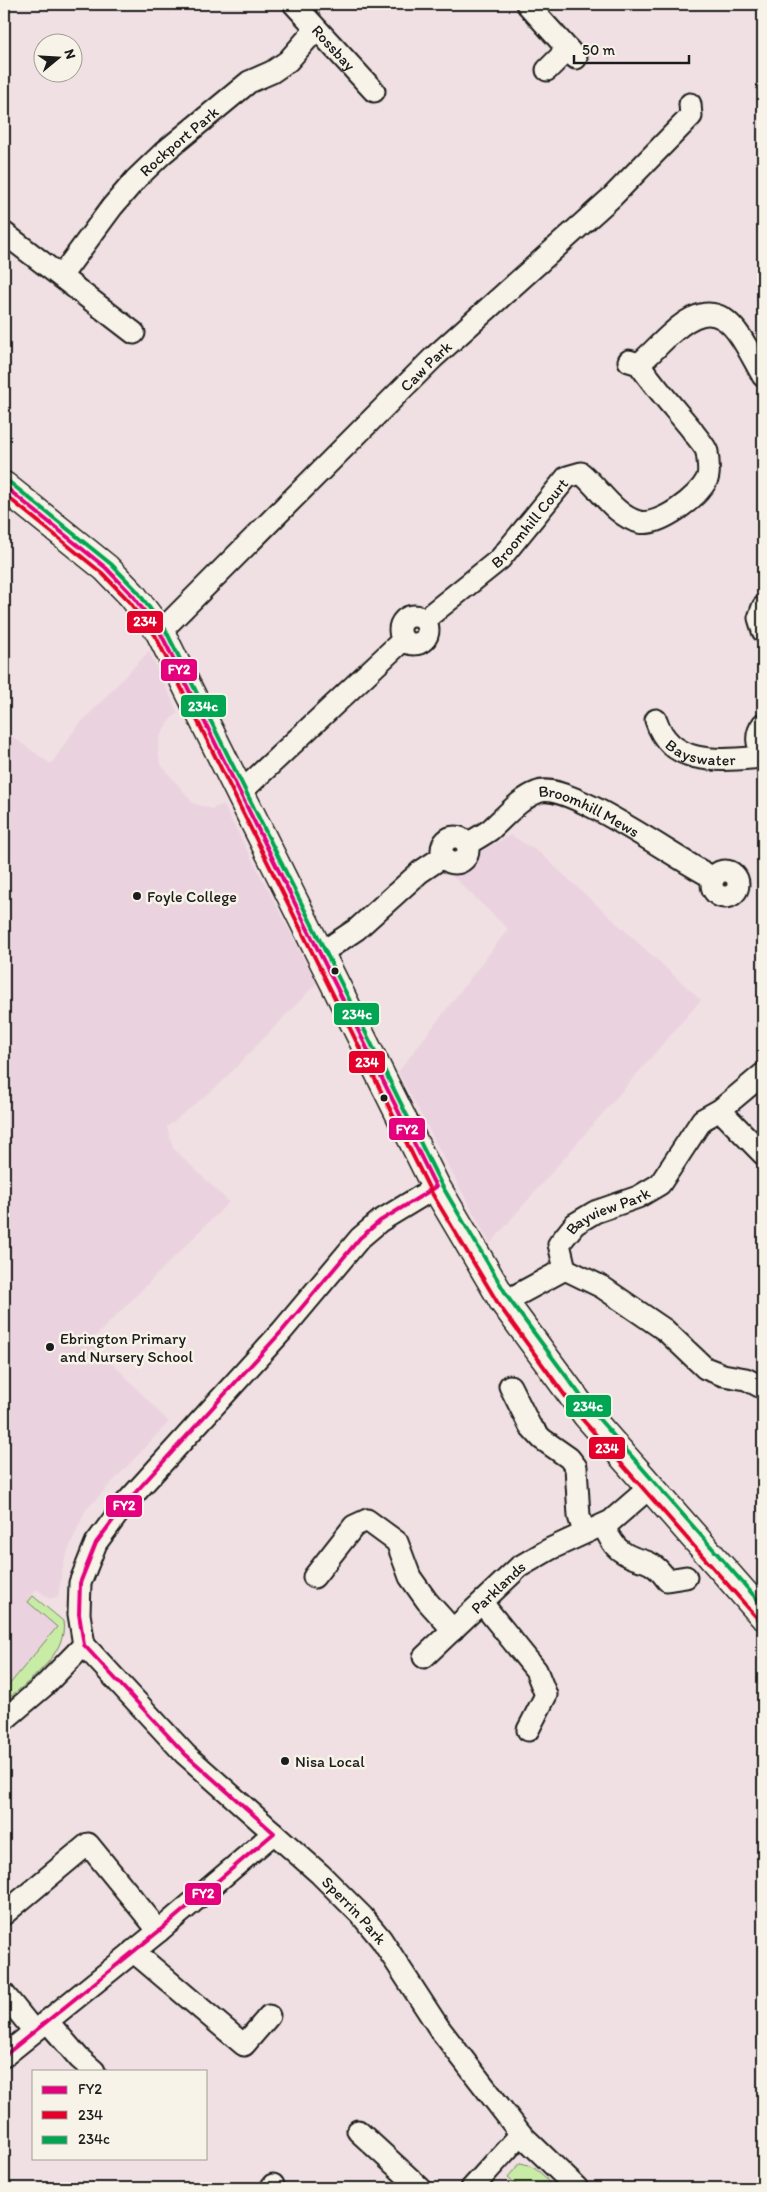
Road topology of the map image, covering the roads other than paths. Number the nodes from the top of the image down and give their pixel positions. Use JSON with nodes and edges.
{"nodes":[{"id":1,"x":294,"y":4,"type":"edge"},
{"id":2,"x":528,"y":4,"type":"edge"},
{"id":3,"x":316,"y":29,"type":"junction"},
{"id":4,"x":547,"y":70,"type":"dead end"},
{"id":5,"x":374,"y":91,"type":"dead end"},
{"id":6,"x":690,"y":104,"type":"dead end"},
{"id":7,"x":4,"y":233,"type":"edge"},
{"id":8,"x":62,"y":276,"type":"junction"},
{"id":9,"x":134,"y":333,"type":"dead end"},
{"id":10,"x":763,"y":376,"type":"edge"},
{"id":11,"x":4,"y":486,"type":"edge"},
{"id":12,"x":763,"y":607,"type":"edge"},
{"id":13,"x":763,"y":631,"type":"edge"},
{"id":14,"x":160,"y":632,"type":"junction"},
{"id":15,"x":656,"y":720,"type":"dead end"},
{"id":16,"x":763,"y":724,"type":"edge"},
{"id":17,"x":763,"y":758,"type":"edge"},
{"id":18,"x":240,"y":793,"type":"junction"},
{"id":19,"x":714,"y":878,"type":"dead end"},
{"id":20,"x":321,"y":953,"type":"junction"},
{"id":21,"x":763,"y":1074,"type":"edge"},
{"id":22,"x":720,"y":1110,"type":"junction"},
{"id":23,"x":763,"y":1154,"type":"edge"},
{"id":24,"x":436,"y":1187,"type":"junction"},
{"id":25,"x":565,"y":1269,"type":"junction"},
{"id":26,"x":504,"y":1302,"type":"junction"},
{"id":27,"x":510,"y":1386,"type":"dead end"},
{"id":28,"x":763,"y":1388,"type":"edge"},
{"id":29,"x":649,"y":1488,"type":"junction"},
{"id":30,"x":593,"y":1528,"type":"junction"},
{"id":31,"x":314,"y":1577,"type":"dead end"},
{"id":32,"x":686,"y":1578,"type":"dead end"},
{"id":33,"x":482,"y":1603,"type":"junction"},
{"id":34,"x":763,"y":1615,"type":"edge"},
{"id":35,"x":453,"y":1630,"type":"junction"},
{"id":36,"x":91,"y":1652,"type":"junction"},
{"id":37,"x":424,"y":1657,"type":"dead end"},
{"id":38,"x":4,"y":1720,"type":"edge"},
{"id":39,"x":528,"y":1730,"type":"dead end"},
{"id":40,"x":274,"y":1833,"type":"junction"},
{"id":41,"x":4,"y":1914,"type":"edge"},
{"id":42,"x":159,"y":1931,"type":"junction"},
{"id":43,"x":133,"y":1952,"type":"junction"},
{"id":44,"x":4,"y":1994,"type":"edge"},
{"id":45,"x":268,"y":2016,"type":"dead end"},
{"id":46,"x":41,"y":2026,"type":"junction"},
{"id":47,"x":4,"y":2056,"type":"edge"},
{"id":48,"x":93,"y":2070,"type":"edge"},
{"id":49,"x":358,"y":2131,"type":"dead end"},
{"id":50,"x":520,"y":2134,"type":"junction"},
{"id":51,"x":420,"y":2188,"type":"edge"},
{"id":52,"x":472,"y":2188,"type":"edge"},
{"id":53,"x":577,"y":2188,"type":"edge"}],
"edges":[{"from":1,"to":3,"type":"street","name":"Rossbay"},
{"from":2,"to":4,"type":"street"},
{"from":3,"to":5,"type":"street","name":"Rossbay"},
{"from":3,"to":8,"type":"street","name":"Rockport Park"},
{"from":6,"to":14,"type":"street","name":"Caw Park"},
{"from":7,"to":8,"type":"street"},
{"from":8,"to":9,"type":"street"},
{"from":10,"to":18,"type":"street","name":"Broomhill Court"},
{"from":11,"to":14,"type":"highway"},
{"from":12,"to":13,"type":"street"},
{"from":14,"to":18,"type":"highway"},
{"from":15,"to":17,"type":"street","name":"Bayswater"},
{"from":16,"to":17,"type":"street","name":"Bayswater"},
{"from":18,"to":20,"type":"highway"},
{"from":19,"to":20,"type":"street","name":"Broomhill Mews"},
{"from":20,"to":24,"type":"highway"},
{"from":21,"to":22,"type":"street","name":"Bayview Park"},
{"from":22,"to":23,"type":"street"},
{"from":22,"to":25,"type":"street","name":"Bayview Park"},
{"from":24,"to":26,"type":"highway"},
{"from":24,"to":36,"type":"street"},
{"from":25,"to":26,"type":"street"},
{"from":25,"to":28,"type":"street"},
{"from":26,"to":29,"type":"highway"},
{"from":27,"to":30,"type":"street"},
{"from":29,"to":30,"type":"street","name":"Parklands"},
{"from":29,"to":34,"type":"highway"},
{"from":30,"to":32,"type":"street"},
{"from":30,"to":33,"type":"street","name":"Parklands"},
{"from":31,"to":35,"type":"street"},
{"from":33,"to":35,"type":"street","name":"Parklands"},
{"from":33,"to":39,"type":"street"},
{"from":35,"to":37,"type":"street","name":"Parklands"},
{"from":36,"to":38,"type":"street"},
{"from":36,"to":40,"type":"street","name":"Sperrin Park"},
{"from":40,"to":42,"type":"street"},
{"from":40,"to":50,"type":"street","name":"Sperrin Park"},
{"from":41,"to":42,"type":"street"},
{"from":42,"to":43,"type":"street"},
{"from":43,"to":45,"type":"street"},
{"from":43,"to":46,"type":"street"},
{"from":44,"to":46,"type":"street"},
{"from":46,"to":47,"type":"street"},
{"from":46,"to":48,"type":"street"},
{"from":49,"to":51,"type":"street"},
{"from":50,"to":52,"type":"street"},
{"from":50,"to":53,"type":"street","name":"Sperrin Park"}]}
